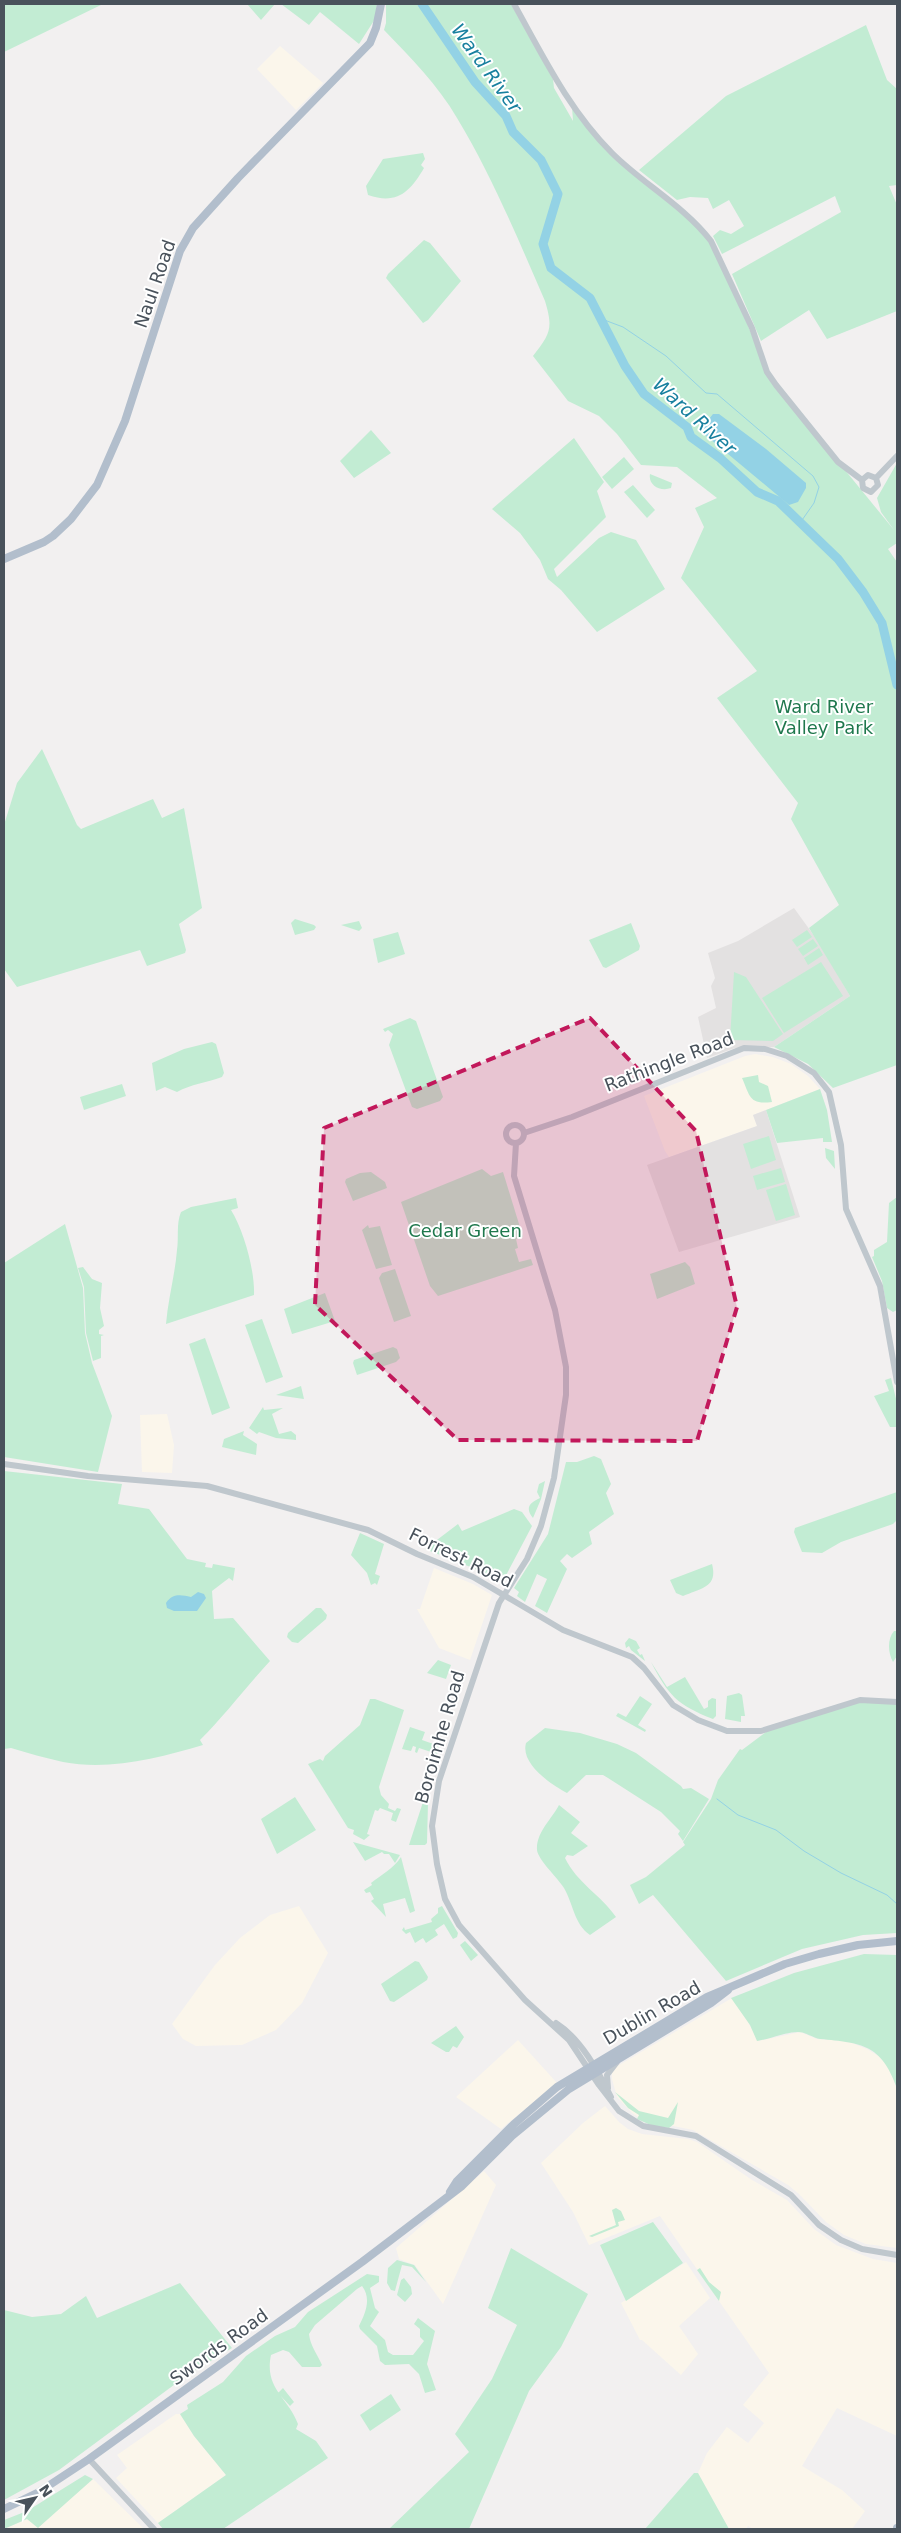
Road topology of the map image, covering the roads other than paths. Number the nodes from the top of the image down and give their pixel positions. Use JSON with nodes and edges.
{"nodes":[{"id":1,"x":381,"y":4,"type":"edge"},
{"id":2,"x":514,"y":4,"type":"edge"},
{"id":3,"x":897,"y":456,"type":"edge"},
{"id":4,"x":876,"y":478,"type":"junction"},
{"id":5,"x":862,"y":480,"type":"junction"},
{"id":6,"x":4,"y":559,"type":"edge"},
{"id":7,"x":524,"y":1133,"type":"junction"},
{"id":8,"x":516,"y":1143,"type":"junction"},
{"id":9,"x":897,"y":1382,"type":"edge"},
{"id":10,"x":4,"y":1464,"type":"edge"},
{"id":11,"x":504,"y":1593,"type":"junction"},
{"id":12,"x":897,"y":1702,"type":"edge"},
{"id":13,"x":897,"y":1941,"type":"edge"},
{"id":14,"x":728,"y":1990,"type":"junction"},
{"id":15,"x":624,"y":2056,"type":"junction"},
{"id":16,"x":592,"y":2069,"type":"junction"},
{"id":17,"x":610,"y":2094,"type":"junction"},
{"id":18,"x":616,"y":2107,"type":"junction"},
{"id":19,"x":897,"y":2255,"type":"edge"},
{"id":20,"x":89,"y":2460,"type":"junction"},
{"id":21,"x":4,"y":2509,"type":"edge"},
{"id":22,"x":154,"y":2529,"type":"edge"}],
"edges":[{"from":1,"to":6,"type":"main road","name":"Naul Road"},
{"from":2,"to":5,"type":"street"},
{"from":3,"to":4,"type":"street"},
{"from":4,"to":5,"type":"street"},
{"from":4,"to":5,"type":"street"},
{"from":7,"to":8,"type":"street"},
{"from":7,"to":8,"type":"street"},
{"from":7,"to":9,"type":"street","name":"Rathingle Road"},
{"from":8,"to":11,"type":"street"},
{"from":10,"to":11,"type":"street","name":"Forrest Road"},
{"from":11,"to":12,"type":"street","name":"Forrest Road"},
{"from":11,"to":16,"type":"street","name":"Boroimhe Road"},
{"from":13,"to":14,"type":"main road","name":"Dublin Road"},
{"from":14,"to":15,"type":"main road","name":"Dublin Road"},
{"from":14,"to":16,"type":"main road","name":"Dublin Road"},
{"from":15,"to":16,"type":"main road","name":"Dublin Road"},
{"from":15,"to":17,"type":"street"},
{"from":16,"to":17,"type":"street"},
{"from":16,"to":18,"type":"street"},
{"from":16,"to":20,"type":"main road","name":"Swords Road"},
{"from":17,"to":18,"type":"street"},
{"from":18,"to":19,"type":"street"},
{"from":20,"to":21,"type":"main road","name":"Swords Road"},
{"from":20,"to":22,"type":"street"}]}
